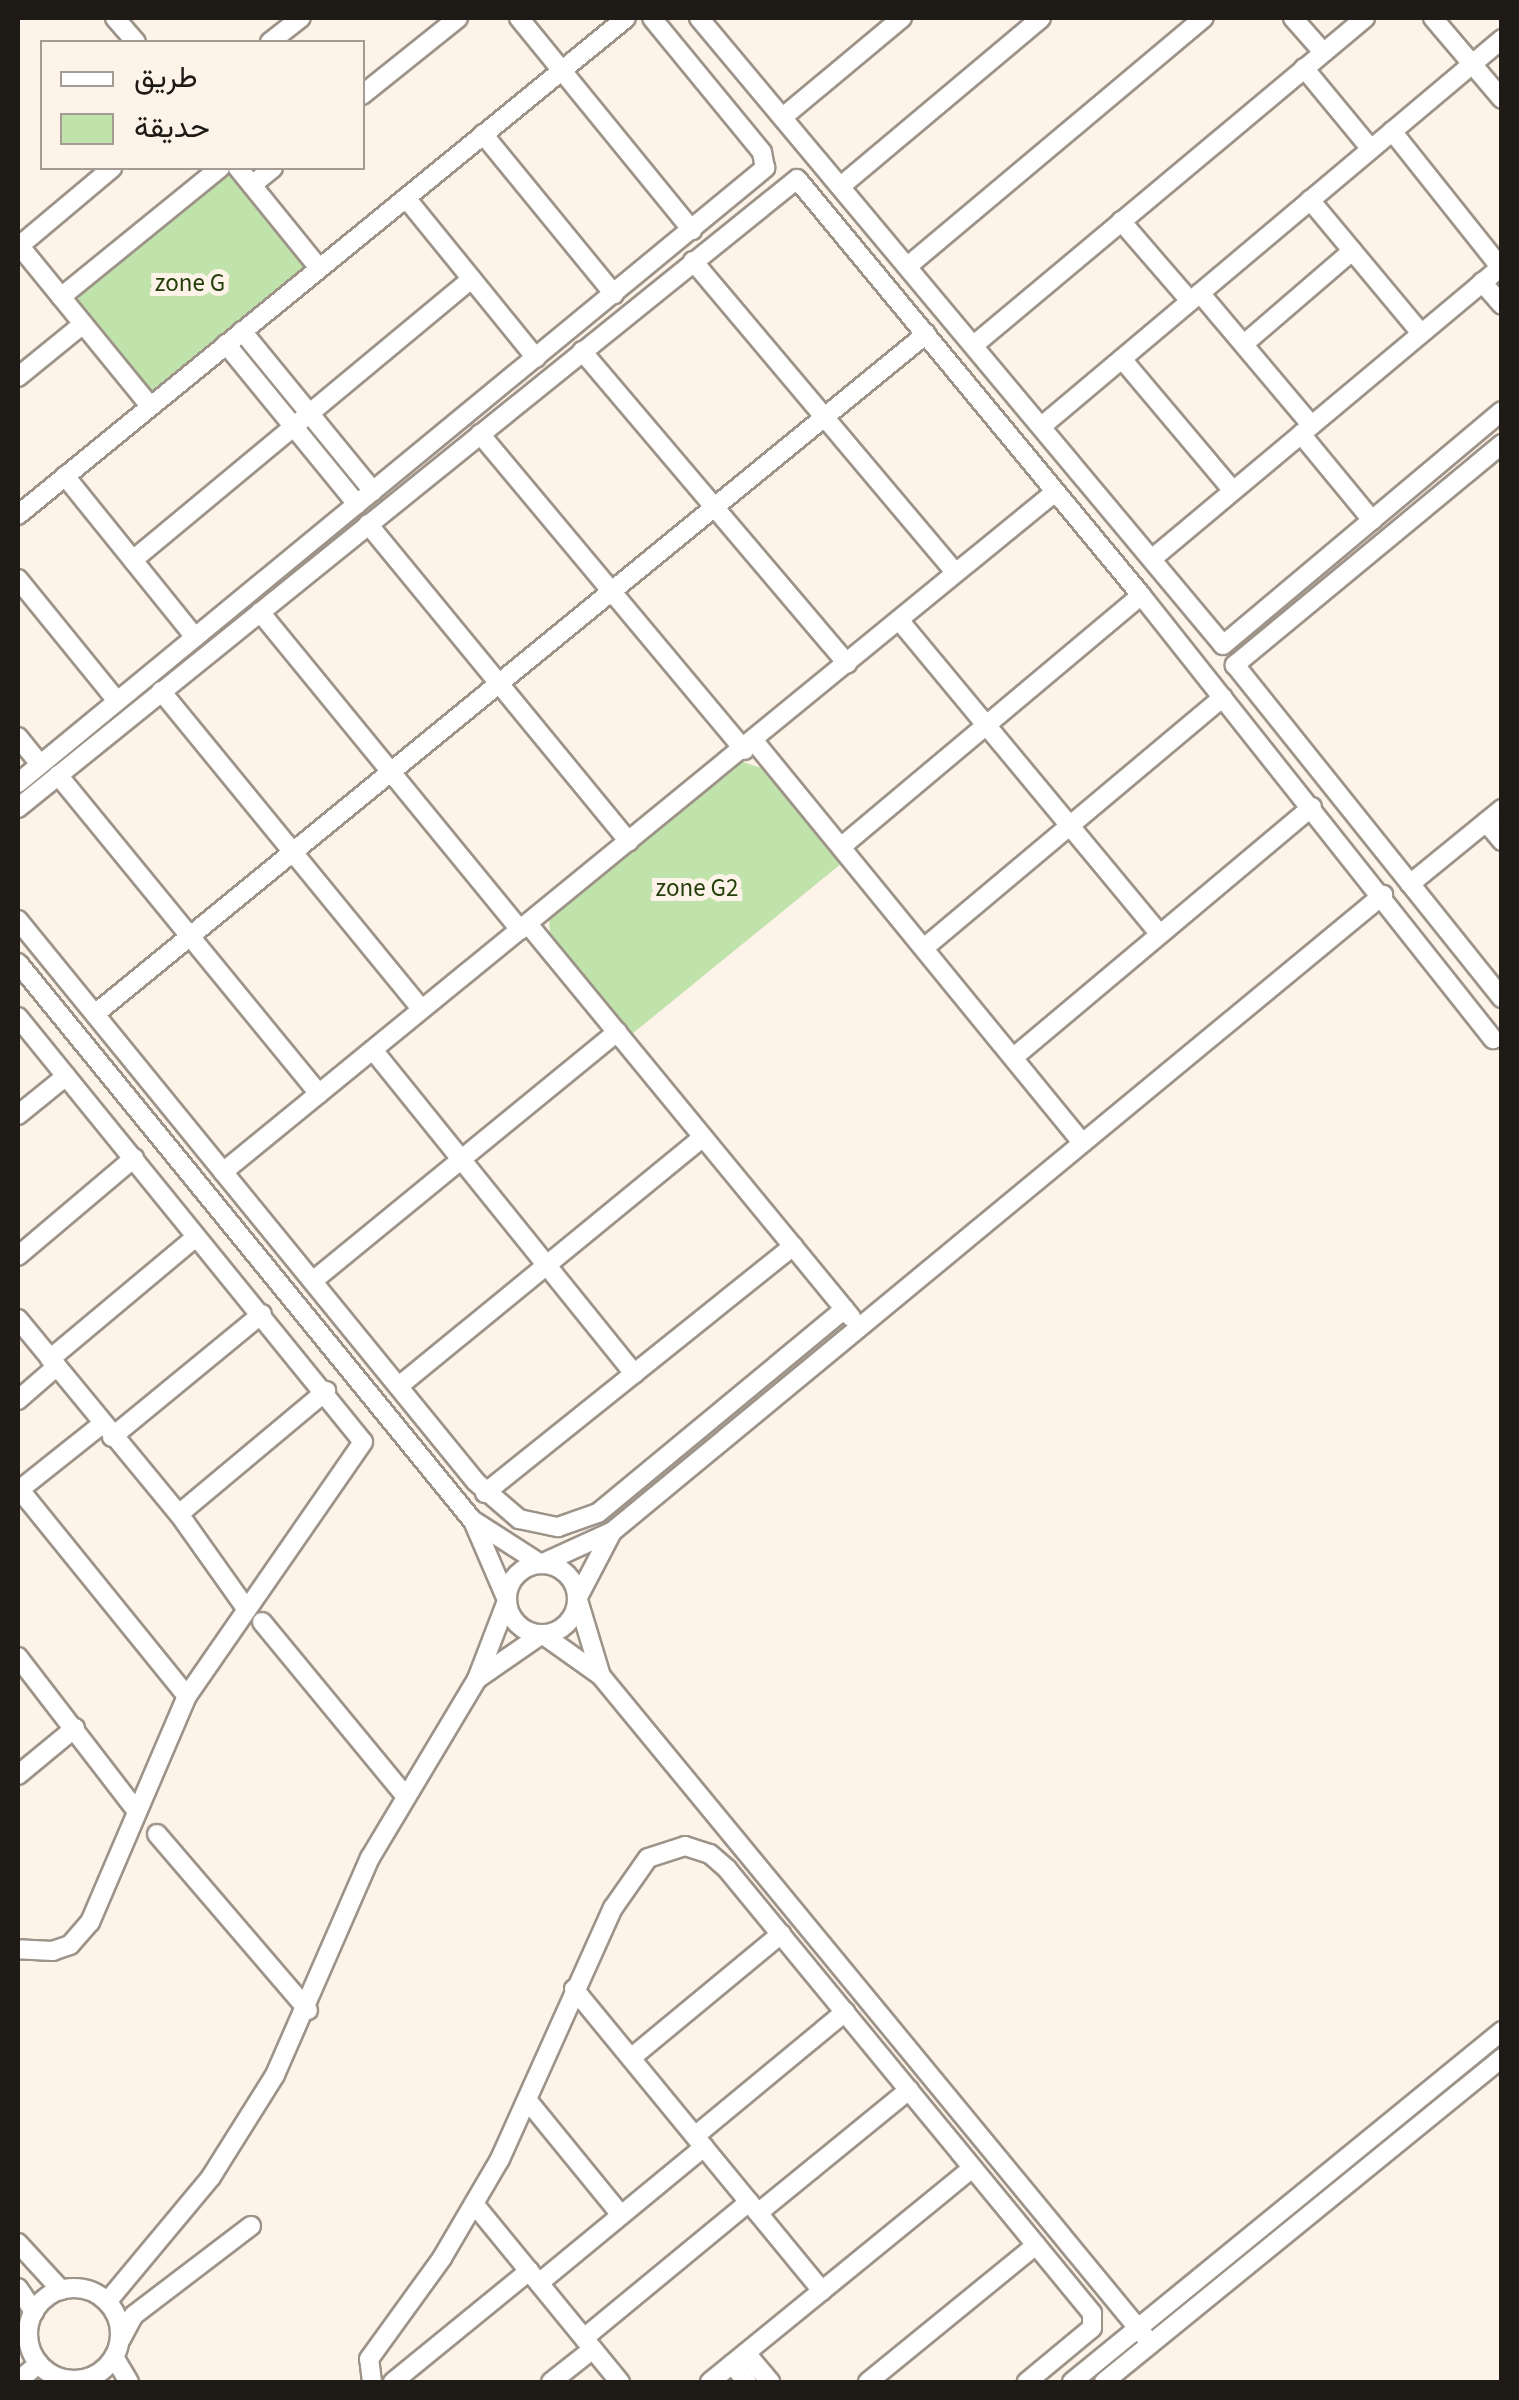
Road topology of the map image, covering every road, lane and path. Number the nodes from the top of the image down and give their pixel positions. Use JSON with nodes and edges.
{"nodes":[{"id":1,"x":301,"y":18,"type":"edge"},
{"id":2,"x":458,"y":18,"type":"edge"},
{"id":3,"x":519,"y":18,"type":"edge"},
{"id":4,"x":626,"y":18,"type":"edge"},
{"id":5,"x":652,"y":18,"type":"edge"},
{"id":6,"x":726,"y":18,"type":"edge"},
{"id":7,"x":902,"y":18,"type":"edge"},
{"id":8,"x":1041,"y":18,"type":"edge"},
{"id":9,"x":1204,"y":18,"type":"edge"},
{"id":10,"x":1293,"y":18,"type":"edge"},
{"id":11,"x":1365,"y":18,"type":"edge"},
{"id":12,"x":1433,"y":18,"type":"edge"},
{"id":13,"x":704,"y":24,"type":"edge"},
{"id":14,"x":1502,"y":39,"type":"edge"},
{"id":15,"x":273,"y":40,"type":"edge"},
{"id":16,"x":1323,"y":52,"type":"junction"},
{"id":17,"x":1472,"y":64,"type":"junction"},
{"id":18,"x":1304,"y":68,"type":"junction"},
{"id":19,"x":562,"y":70,"type":"junction"},
{"id":20,"x":365,"y":93,"type":"edge"},
{"id":21,"x":1502,"y":98,"type":"edge"},
{"id":22,"x":784,"y":118,"type":"junction"},
{"id":23,"x":1392,"y":131,"type":"junction"},
{"id":24,"x":483,"y":134,"type":"junction"},
{"id":25,"x":1371,"y":149,"type":"junction"},
{"id":26,"x":110,"y":170,"type":"edge"},
{"id":27,"x":218,"y":170,"type":"edge"},
{"id":28,"x":240,"y":170,"type":"edge"},
{"id":29,"x":270,"y":170,"type":"edge"},
{"id":30,"x":252,"y":184,"type":"junction"},
{"id":31,"x":841,"y":186,"type":"junction"},
{"id":32,"x":406,"y":198,"type":"junction"},
{"id":33,"x":1310,"y":200,"type":"junction"},
{"id":34,"x":1121,"y":222,"type":"junction"},
{"id":35,"x":692,"y":230,"type":"junction"},
{"id":36,"x":18,"y":246,"type":"edge"},
{"id":37,"x":1352,"y":252,"type":"junction"},
{"id":38,"x":693,"y":261,"type":"junction"},
{"id":39,"x":908,"y":266,"type":"junction"},
{"id":40,"x":1501,"y":267,"type":"edge"},
{"id":41,"x":319,"y":268,"type":"junction"},
{"id":42,"x":472,"y":279,"type":"junction"},
{"id":43,"x":1482,"y":282,"type":"junction"},
{"id":44,"x":614,"y":294,"type":"junction"},
{"id":45,"x":1195,"y":297,"type":"junction"},
{"id":46,"x":61,"y":298,"type":"junction"},
{"id":47,"x":1502,"y":305,"type":"edge"},
{"id":48,"x":83,"y":324,"type":"junction"},
{"id":49,"x":242,"y":331,"type":"junction"},
{"id":50,"x":926,"y":334,"type":"junction"},
{"id":51,"x":1421,"y":334,"type":"junction"},
{"id":52,"x":226,"y":344,"type":"junction"},
{"id":53,"x":1244,"y":344,"type":"junction"},
{"id":54,"x":974,"y":345,"type":"junction"},
{"id":55,"x":582,"y":352,"type":"junction"},
{"id":56,"x":536,"y":358,"type":"junction"},
{"id":57,"x":1122,"y":359,"type":"junction"},
{"id":58,"x":18,"y":377,"type":"edge"},
{"id":59,"x":150,"y":406,"type":"junction"},
{"id":60,"x":1502,"y":411,"type":"edge"},
{"id":61,"x":310,"y":413,"type":"junction"},
{"id":62,"x":822,"y":417,"type":"junction"},
{"id":63,"x":1042,"y":426,"type":"junction"},
{"id":64,"x":294,"y":427,"type":"junction"},
{"id":65,"x":1306,"y":430,"type":"junction"},
{"id":66,"x":480,"y":434,"type":"junction"},
{"id":67,"x":1502,"y":444,"type":"edge"},
{"id":68,"x":64,"y":476,"type":"junction"},
{"id":69,"x":1233,"y":490,"type":"junction"},
{"id":70,"x":373,"y":491,"type":"junction"},
{"id":71,"x":1055,"y":492,"type":"junction"},
{"id":72,"x":357,"y":504,"type":"junction"},
{"id":73,"x":716,"y":504,"type":"junction"},
{"id":74,"x":18,"y":514,"type":"edge"},
{"id":75,"x":1372,"y":520,"type":"junction"},
{"id":76,"x":368,"y":524,"type":"junction"},
{"id":77,"x":1153,"y":558,"type":"junction"},
{"id":78,"x":133,"y":560,"type":"junction"},
{"id":79,"x":955,"y":572,"type":"junction"},
{"id":80,"x":18,"y":579,"type":"edge"},
{"id":81,"x":611,"y":591,"type":"junction"},
{"id":82,"x":1141,"y":595,"type":"junction"},
{"id":83,"x":260,"y":612,"type":"junction"},
{"id":84,"x":899,"y":620,"type":"junction"},
{"id":85,"x":195,"y":637,"type":"junction"},
{"id":86,"x":848,"y":664,"type":"junction"},
{"id":87,"x":495,"y":684,"type":"junction"},
{"id":88,"x":161,"y":691,"type":"junction"},
{"id":89,"x":1223,"y":697,"type":"junction"},
{"id":90,"x":117,"y":701,"type":"junction"},
{"id":91,"x":986,"y":724,"type":"junction"},
{"id":92,"x":18,"y":738,"type":"edge"},
{"id":93,"x":749,"y":745,"type":"junction"},
{"id":94,"x":40,"y":764,"type":"junction"},
{"id":95,"x":388,"y":772,"type":"junction"},
{"id":96,"x":58,"y":775,"type":"junction"},
{"id":97,"x":18,"y":783,"type":"edge"},
{"id":98,"x":1312,"y":807,"type":"junction"},
{"id":99,"x":18,"y":808,"type":"edge"},
{"id":100,"x":1502,"y":809,"type":"edge"},
{"id":101,"x":1486,"y":822,"type":"junction"},
{"id":102,"x":1070,"y":826,"type":"junction"},
{"id":103,"x":1502,"y":841,"type":"edge"},
{"id":104,"x":629,"y":842,"type":"junction"},
{"id":105,"x":841,"y":847,"type":"junction"},
{"id":106,"x":290,"y":850,"type":"junction"},
{"id":107,"x":1410,"y":884,"type":"junction"},
{"id":108,"x":1383,"y":894,"type":"junction"},
{"id":109,"x":18,"y":920,"type":"edge"},
{"id":110,"x":524,"y":927,"type":"junction"},
{"id":111,"x":1160,"y":934,"type":"junction"},
{"id":112,"x":189,"y":935,"type":"junction"},
{"id":113,"x":924,"y":948,"type":"junction"},
{"id":114,"x":18,"y":963,"type":"edge"},
{"id":115,"x":1502,"y":998,"type":"edge"},
{"id":116,"x":422,"y":1010,"type":"junction"},
{"id":117,"x":95,"y":1014,"type":"junction"},
{"id":118,"x":18,"y":1017,"type":"edge"},
{"id":119,"x":617,"y":1032,"type":"junction"},
{"id":120,"x":1493,"y":1039,"type":"dead end"},
{"id":121,"x":372,"y":1050,"type":"junction"},
{"id":122,"x":1014,"y":1056,"type":"junction"},
{"id":123,"x":66,"y":1076,"type":"junction"},
{"id":124,"x":319,"y":1094,"type":"junction"},
{"id":125,"x":18,"y":1116,"type":"edge"},
{"id":126,"x":703,"y":1137,"type":"junction"},
{"id":127,"x":1080,"y":1140,"type":"junction"},
{"id":128,"x":134,"y":1158,"type":"junction"},
{"id":129,"x":462,"y":1161,"type":"junction"},
{"id":130,"x":223,"y":1172,"type":"junction"},
{"id":131,"x":196,"y":1237,"type":"junction"},
{"id":132,"x":793,"y":1246,"type":"junction"},
{"id":133,"x":18,"y":1256,"type":"edge"},
{"id":134,"x":546,"y":1265,"type":"junction"},
{"id":135,"x":314,"y":1280,"type":"junction"},
{"id":136,"x":845,"y":1309,"type":"junction"},
{"id":137,"x":262,"y":1314,"type":"junction"},
{"id":138,"x":18,"y":1318,"type":"edge"},
{"id":139,"x":858,"y":1326,"type":"junction"},
{"id":140,"x":53,"y":1363,"type":"junction"},
{"id":141,"x":634,"y":1374,"type":"junction"},
{"id":142,"x":399,"y":1386,"type":"junction"},
{"id":143,"x":326,"y":1392,"type":"junction"},
{"id":144,"x":18,"y":1400,"type":"edge"},
{"id":145,"x":106,"y":1431,"type":"junction"},
{"id":146,"x":19,"y":1490,"type":"edge"},
{"id":147,"x":484,"y":1493,"type":"junction"},
{"id":148,"x":179,"y":1514,"type":"junction"},
{"id":149,"x":473,"y":1520,"type":"junction"},
{"id":150,"x":613,"y":1531,"type":"junction"},
{"id":151,"x":541,"y":1564,"type":"junction"},
{"id":152,"x":578,"y":1598,"type":"junction"},
{"id":153,"x":507,"y":1600,"type":"junction"},
{"id":154,"x":245,"y":1608,"type":"junction"},
{"id":155,"x":262,"y":1622,"type":"dead end"},
{"id":156,"x":542,"y":1634,"type":"junction"},
{"id":157,"x":18,"y":1657,"type":"edge"},
{"id":158,"x":601,"y":1676,"type":"junction"},
{"id":159,"x":477,"y":1679,"type":"junction"},
{"id":160,"x":188,"y":1696,"type":"junction"},
{"id":161,"x":75,"y":1728,"type":"junction"},
{"id":162,"x":18,"y":1776,"type":"edge"},
{"id":163,"x":404,"y":1794,"type":"junction"},
{"id":164,"x":135,"y":1809,"type":"junction"},
{"id":165,"x":157,"y":1834,"type":"dead end"},
{"id":166,"x":781,"y":1934,"type":"junction"},
{"id":167,"x":18,"y":1949,"type":"edge"},
{"id":168,"x":574,"y":1989,"type":"junction"},
{"id":169,"x":308,"y":2010,"type":"junction"},
{"id":170,"x":845,"y":2012,"type":"junction"},
{"id":171,"x":1502,"y":2032,"type":"edge"},
{"id":172,"x":631,"y":2058,"type":"junction"},
{"id":173,"x":1502,"y":2058,"type":"edge"},
{"id":174,"x":909,"y":2090,"type":"junction"},
{"id":175,"x":528,"y":2100,"type":"junction"},
{"id":176,"x":700,"y":2142,"type":"junction"},
{"id":177,"x":972,"y":2168,"type":"junction"},
{"id":178,"x":474,"y":2205,"type":"junction"},
{"id":179,"x":754,"y":2208,"type":"junction"},
{"id":180,"x":621,"y":2215,"type":"junction"},
{"id":181,"x":251,"y":2226,"type":"dead end"},
{"id":182,"x":18,"y":2243,"type":"edge"},
{"id":183,"x":1036,"y":2245,"type":"junction"},
{"id":184,"x":534,"y":2277,"type":"junction"},
{"id":185,"x":18,"y":2288,"type":"edge"},
{"id":186,"x":61,"y":2290,"type":"junction"},
{"id":187,"x":822,"y":2291,"type":"junction"},
{"id":188,"x":107,"y":2302,"type":"junction"},
{"id":189,"x":34,"y":2312,"type":"junction"},
{"id":190,"x":1138,"y":2328,"type":"junction"},
{"id":191,"x":588,"y":2343,"type":"junction"},
{"id":192,"x":1151,"y":2344,"type":"junction"},
{"id":193,"x":117,"y":2350,"type":"junction"},
{"id":194,"x":739,"y":2359,"type":"junction"},
{"id":195,"x":38,"y":2364,"type":"junction"},
{"id":196,"x":88,"y":2380,"type":"edge"},
{"id":197,"x":18,"y":2382,"type":"edge"},
{"id":198,"x":129,"y":2382,"type":"edge"},
{"id":199,"x":372,"y":2382,"type":"edge"},
{"id":200,"x":393,"y":2382,"type":"edge"},
{"id":201,"x":551,"y":2382,"type":"edge"},
{"id":202,"x":620,"y":2382,"type":"edge"},
{"id":203,"x":710,"y":2382,"type":"edge"},
{"id":204,"x":747,"y":2382,"type":"edge"},
{"id":205,"x":770,"y":2382,"type":"edge"},
{"id":206,"x":868,"y":2382,"type":"edge"},
{"id":207,"x":1027,"y":2382,"type":"edge"},
{"id":208,"x":1072,"y":2382,"type":"edge"},
{"id":209,"x":1104,"y":2382,"type":"edge"}],
"edges":[{"from":1,"to":15,"type":"street"},
{"from":2,"to":20,"type":"street"},
{"from":3,"to":19,"type":"street"},
{"from":4,"to":19,"type":"street"},
{"from":5,"to":35,"type":"street"},
{"from":6,"to":13,"type":"street"},
{"from":7,"to":22,"type":"street"},
{"from":8,"to":31,"type":"street"},
{"from":9,"to":39,"type":"street"},
{"from":10,"to":16,"type":"street"},
{"from":11,"to":16,"type":"street"},
{"from":12,"to":17,"type":"street"},
{"from":13,"to":22,"type":"street"},
{"from":14,"to":17,"type":"street"},
{"from":16,"to":18,"type":"street"},
{"from":17,"to":21,"type":"street"},
{"from":17,"to":23,"type":"street"},
{"from":18,"to":25,"type":"street"},
{"from":18,"to":34,"type":"street"},
{"from":19,"to":24,"type":"street"},
{"from":19,"to":35,"type":"street"},
{"from":22,"to":31,"type":"street"},
{"from":23,"to":25,"type":"street"},
{"from":23,"to":40,"type":"street"},
{"from":24,"to":32,"type":"street"},
{"from":24,"to":44,"type":"street"},
{"from":25,"to":33,"type":"street"},
{"from":26,"to":36,"type":"street"},
{"from":27,"to":46,"type":"street"},
{"from":28,"to":30,"type":"street"},
{"from":29,"to":30,"type":"street"},
{"from":30,"to":41,"type":"street"},
{"from":31,"to":39,"type":"street"},
{"from":32,"to":41,"type":"street"},
{"from":32,"to":42,"type":"street"},
{"from":33,"to":37,"type":"street"},
{"from":33,"to":45,"type":"street"},
{"from":34,"to":45,"type":"street"},
{"from":34,"to":54,"type":"street"},
{"from":35,"to":44,"type":"street"},
{"from":36,"to":46,"type":"street"},
{"from":37,"to":51,"type":"street"},
{"from":37,"to":53,"type":"street"},
{"from":38,"to":50,"type":"street"},
{"from":38,"to":55,"type":"street"},
{"from":38,"to":62,"type":"street"},
{"from":39,"to":54,"type":"street"},
{"from":40,"to":43,"type":"street"},
{"from":41,"to":49,"type":"street"},
{"from":42,"to":56,"type":"street"},
{"from":42,"to":61,"type":"street"},
{"from":43,"to":47,"type":"street"},
{"from":43,"to":51,"type":"street"},
{"from":44,"to":56,"type":"street"},
{"from":45,"to":53,"type":"street"},
{"from":45,"to":57,"type":"street"},
{"from":46,"to":48,"type":"street"},
{"from":48,"to":58,"type":"street"},
{"from":48,"to":59,"type":"street"},
{"from":49,"to":52,"type":"street"},
{"from":49,"to":61,"type":"street"},
{"from":50,"to":62,"type":"street"},
{"from":50,"to":71,"type":"street"},
{"from":51,"to":65,"type":"street"},
{"from":52,"to":59,"type":"street"},
{"from":52,"to":64,"type":"street"},
{"from":53,"to":65,"type":"street"},
{"from":54,"to":63,"type":"street"},
{"from":55,"to":66,"type":"street"},
{"from":55,"to":73,"type":"street"},
{"from":56,"to":70,"type":"street"},
{"from":57,"to":63,"type":"street"},
{"from":57,"to":69,"type":"street"},
{"from":59,"to":68,"type":"street"},
{"from":60,"to":75,"type":"street"},
{"from":61,"to":64,"type":"street"},
{"from":61,"to":70,"type":"street"},
{"from":62,"to":73,"type":"street"},
{"from":62,"to":79,"type":"street"},
{"from":63,"to":77,"type":"street"},
{"from":64,"to":72,"type":"street"},
{"from":64,"to":78,"type":"street"},
{"from":65,"to":69,"type":"street"},
{"from":65,"to":75,"type":"street"},
{"from":66,"to":76,"type":"street"},
{"from":66,"to":81,"type":"street"},
{"from":67,"to":107,"type":"street"},
{"from":68,"to":74,"type":"street"},
{"from":68,"to":78,"type":"street"},
{"from":69,"to":77,"type":"street"},
{"from":70,"to":72,"type":"street"},
{"from":71,"to":79,"type":"street"},
{"from":71,"to":82,"type":"street"},
{"from":72,"to":85,"type":"street"},
{"from":73,"to":81,"type":"street"},
{"from":73,"to":86,"type":"street"},
{"from":75,"to":77,"type":"street"},
{"from":76,"to":83,"type":"street"},
{"from":76,"to":87,"type":"street"},
{"from":78,"to":85,"type":"street"},
{"from":79,"to":84,"type":"street"},
{"from":80,"to":90,"type":"street"},
{"from":81,"to":87,"type":"street"},
{"from":81,"to":93,"type":"street"},
{"from":82,"to":89,"type":"street"},
{"from":82,"to":91,"type":"street"},
{"from":83,"to":88,"type":"street"},
{"from":83,"to":95,"type":"street"},
{"from":84,"to":86,"type":"street"},
{"from":84,"to":91,"type":"street"},
{"from":85,"to":90,"type":"street"},
{"from":86,"to":93,"type":"street"},
{"from":87,"to":95,"type":"street"},
{"from":87,"to":104,"type":"street"},
{"from":88,"to":96,"type":"street"},
{"from":88,"to":106,"type":"street"},
{"from":89,"to":98,"type":"street"},
{"from":89,"to":102,"type":"street"},
{"from":90,"to":94,"type":"street"},
{"from":91,"to":102,"type":"street"},
{"from":91,"to":105,"type":"street"},
{"from":92,"to":94,"type":"street"},
{"from":93,"to":104,"type":"street"},
{"from":93,"to":105,"type":"street"},
{"from":94,"to":97,"type":"street"},
{"from":95,"to":106,"type":"street"},
{"from":95,"to":110,"type":"street"},
{"from":96,"to":99,"type":"street"},
{"from":96,"to":112,"type":"street"},
{"from":98,"to":108,"type":"street"},
{"from":98,"to":111,"type":"street"},
{"from":100,"to":101,"type":"street"},
{"from":101,"to":103,"type":"street"},
{"from":101,"to":107,"type":"street"},
{"from":102,"to":111,"type":"street"},
{"from":102,"to":113,"type":"street"},
{"from":104,"to":110,"type":"street"},
{"from":105,"to":113,"type":"street"},
{"from":106,"to":112,"type":"street"},
{"from":106,"to":116,"type":"street"},
{"from":107,"to":115,"type":"street"},
{"from":108,"to":120,"type":"street"},
{"from":108,"to":127,"type":"street"},
{"from":109,"to":117,"type":"street"},
{"from":110,"to":116,"type":"street"},
{"from":110,"to":119,"type":"street"},
{"from":111,"to":122,"type":"street"},
{"from":112,"to":117,"type":"street"},
{"from":112,"to":124,"type":"street"},
{"from":113,"to":122,"type":"street"},
{"from":114,"to":149,"type":"street"},
{"from":116,"to":121,"type":"street"},
{"from":117,"to":130,"type":"street"},
{"from":118,"to":123,"type":"street"},
{"from":119,"to":126,"type":"street"},
{"from":119,"to":129,"type":"street"},
{"from":121,"to":124,"type":"street"},
{"from":121,"to":129,"type":"street"},
{"from":122,"to":127,"type":"street"},
{"from":123,"to":125,"type":"street"},
{"from":123,"to":128,"type":"street"},
{"from":124,"to":130,"type":"street"},
{"from":126,"to":132,"type":"street"},
{"from":126,"to":134,"type":"street"},
{"from":127,"to":139,"type":"street"},
{"from":128,"to":131,"type":"street"},
{"from":128,"to":133,"type":"street"},
{"from":129,"to":134,"type":"street"},
{"from":129,"to":135,"type":"street"},
{"from":130,"to":135,"type":"street"},
{"from":131,"to":137,"type":"street"},
{"from":131,"to":140,"type":"street"},
{"from":132,"to":136,"type":"street"},
{"from":132,"to":141,"type":"street"},
{"from":134,"to":141,"type":"street"},
{"from":134,"to":142,"type":"street"},
{"from":135,"to":142,"type":"street"},
{"from":136,"to":139,"type":"street"},
{"from":136,"to":147,"type":"street"},
{"from":137,"to":143,"type":"street"},
{"from":137,"to":145,"type":"street"},
{"from":138,"to":140,"type":"street"},
{"from":139,"to":150,"type":"street"},
{"from":140,"to":144,"type":"street"},
{"from":140,"to":145,"type":"street"},
{"from":141,"to":147,"type":"street"},
{"from":142,"to":147,"type":"street"},
{"from":143,"to":148,"type":"street"},
{"from":143,"to":154,"type":"street"},
{"from":145,"to":146,"type":"street"},
{"from":145,"to":148,"type":"street"},
{"from":146,"to":160,"type":"street"},
{"from":148,"to":154,"type":"street"},
{"from":149,"to":151,"type":"street"},
{"from":149,"to":153,"type":"street"},
{"from":150,"to":151,"type":"street"},
{"from":150,"to":152,"type":"street"},
{"from":151,"to":152,"type":"street"},
{"from":151,"to":153,"type":"street"},
{"from":152,"to":156,"type":"street"},
{"from":152,"to":158,"type":"street"},
{"from":153,"to":156,"type":"street"},
{"from":153,"to":159,"type":"street"},
{"from":154,"to":160,"type":"street"},
{"from":155,"to":163,"type":"street"},
{"from":156,"to":158,"type":"street"},
{"from":156,"to":159,"type":"street"},
{"from":157,"to":161,"type":"street"},
{"from":158,"to":190,"type":"street"},
{"from":159,"to":163,"type":"street"},
{"from":160,"to":164,"type":"street"},
{"from":161,"to":162,"type":"street"},
{"from":161,"to":164,"type":"street"},
{"from":163,"to":169,"type":"street"},
{"from":164,"to":167,"type":"street"},
{"from":165,"to":169,"type":"street"},
{"from":166,"to":168,"type":"street"},
{"from":166,"to":170,"type":"street"},
{"from":166,"to":172,"type":"street"},
{"from":168,"to":172,"type":"street"},
{"from":168,"to":175,"type":"street"},
{"from":169,"to":188,"type":"street"},
{"from":170,"to":174,"type":"street"},
{"from":170,"to":176,"type":"street"},
{"from":171,"to":190,"type":"street"},
{"from":172,"to":176,"type":"street"},
{"from":173,"to":192,"type":"street"},
{"from":174,"to":177,"type":"street"},
{"from":174,"to":179,"type":"street"},
{"from":175,"to":178,"type":"street"},
{"from":175,"to":180,"type":"street"},
{"from":176,"to":179,"type":"street"},
{"from":176,"to":180,"type":"street"},
{"from":177,"to":183,"type":"street"},
{"from":177,"to":187,"type":"street"},
{"from":178,"to":184,"type":"street"},
{"from":178,"to":199,"type":"street"},
{"from":179,"to":187,"type":"street"},
{"from":179,"to":191,"type":"street"},
{"from":180,"to":184,"type":"street"},
{"from":181,"to":193,"type":"street"},
{"from":182,"to":186,"type":"street"},
{"from":183,"to":206,"type":"street"},
{"from":183,"to":207,"type":"street"},
{"from":184,"to":191,"type":"street"},
{"from":184,"to":200,"type":"street"},
{"from":185,"to":189,"type":"street"},
{"from":186,"to":188,"type":"street"},
{"from":186,"to":189,"type":"street"},
{"from":187,"to":194,"type":"street"},
{"from":188,"to":193,"type":"street"},
{"from":189,"to":195,"type":"street"},
{"from":190,"to":192,"type":"street"},
{"from":190,"to":208,"type":"street"},
{"from":191,"to":201,"type":"street"},
{"from":191,"to":202,"type":"street"},
{"from":192,"to":209,"type":"street"},
{"from":193,"to":196,"type":"street"},
{"from":193,"to":198,"type":"street"},
{"from":194,"to":203,"type":"street"},
{"from":194,"to":204,"type":"street"},
{"from":194,"to":205,"type":"street"},
{"from":195,"to":196,"type":"street"},
{"from":195,"to":197,"type":"street"}]}
